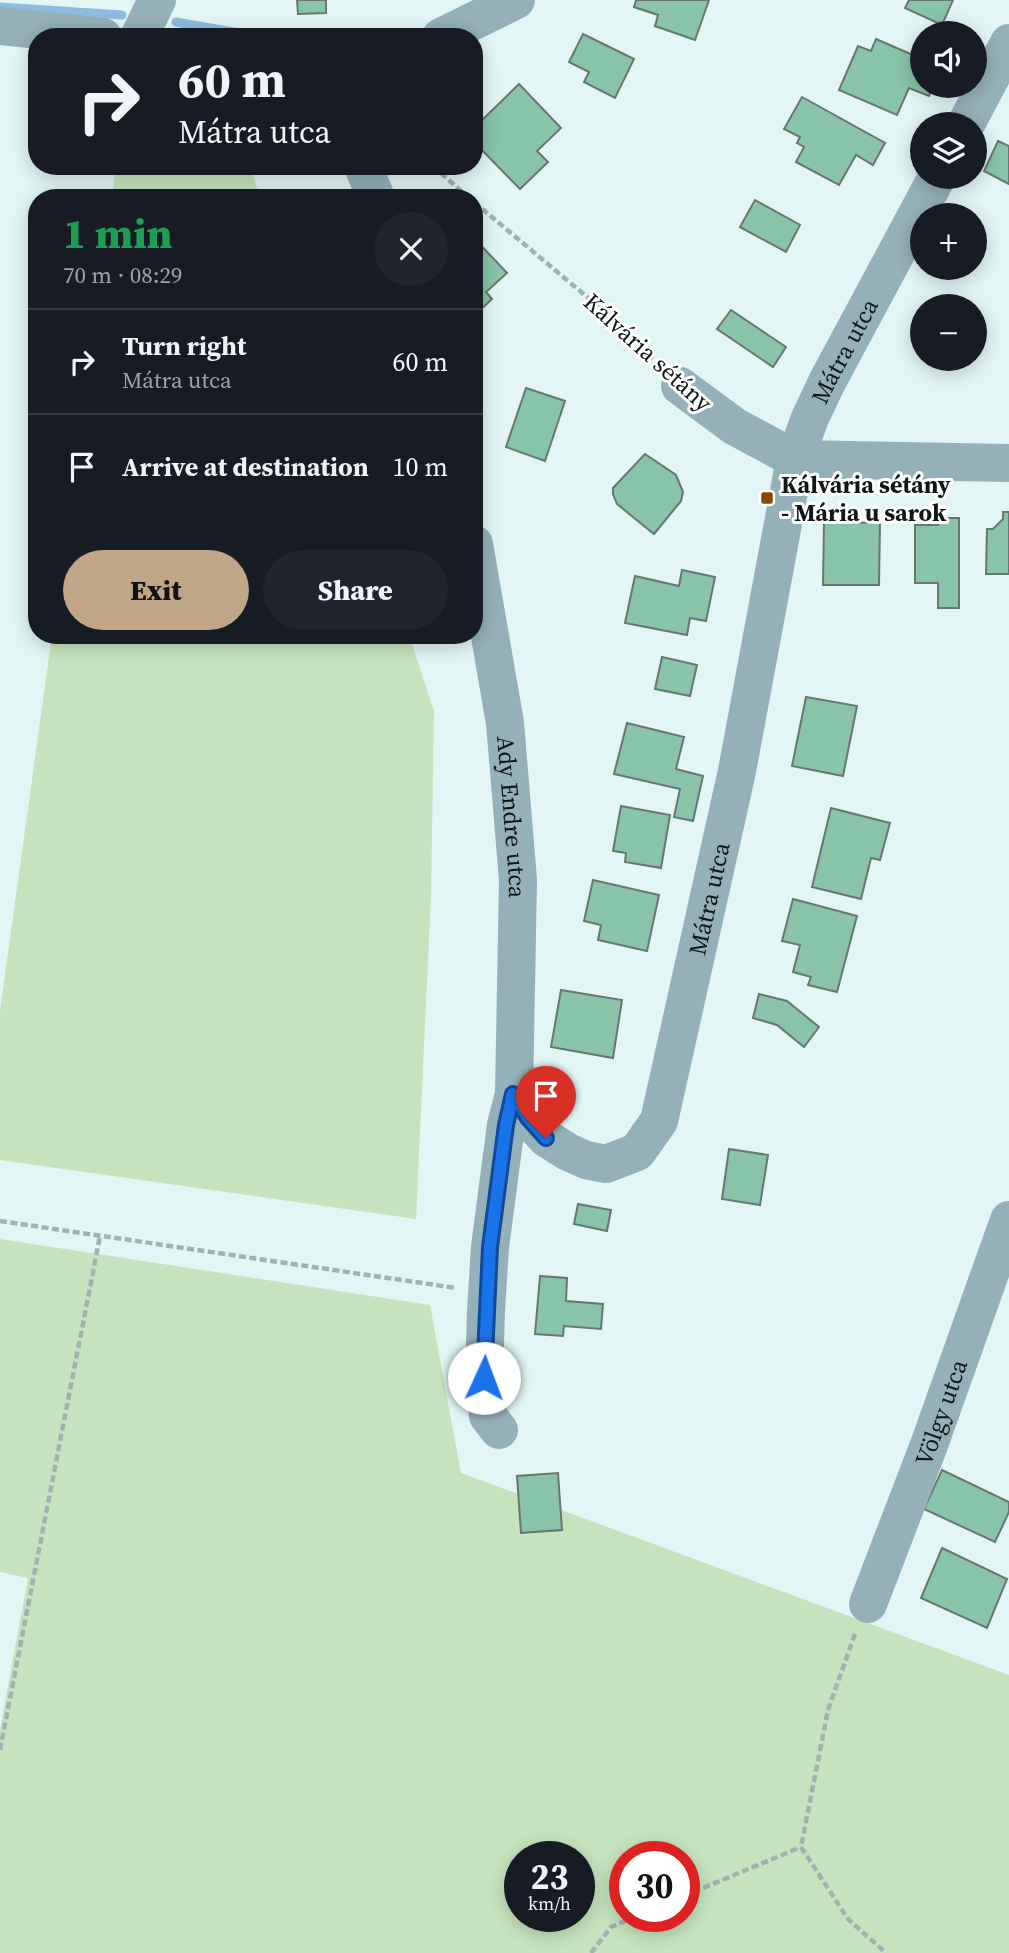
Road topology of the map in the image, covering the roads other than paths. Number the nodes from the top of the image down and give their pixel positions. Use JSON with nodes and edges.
{"nodes":[{"id":1,"x":157,"y":0,"type":"edge"},
{"id":2,"x":516,"y":0,"type":"edge"},
{"id":3,"x":0,"y":26,"type":"edge"},
{"id":4,"x":143,"y":28,"type":"edge"},
{"id":5,"x":459,"y":28,"type":"edge"},
{"id":6,"x":28,"y":29,"type":"edge"},
{"id":7,"x":1009,"y":43,"type":"edge"},
{"id":8,"x":972,"y":112,"type":"edge"},
{"id":9,"x":931,"y":189,"type":"edge"},
{"id":10,"x":680,"y":387,"type":"road end"},
{"id":11,"x":795,"y":459,"type":"junction"},
{"id":12,"x":1009,"y":463,"type":"edge"},
{"id":13,"x":483,"y":596,"type":"edge"},
{"id":14,"x":513,"y":1094,"type":"junction"},
{"id":15,"x":1009,"y":1220,"type":"edge"},
{"id":16,"x":499,"y":1430,"type":"dead end"},
{"id":17,"x":868,"y":1604,"type":"road end"}],
"edges":[{"from":1,"to":4,"type":"street"},
{"from":2,"to":5,"type":"street"},
{"from":3,"to":6,"type":"street"},
{"from":7,"to":8,"type":"street"},
{"from":9,"to":11,"type":"street","name":"Mátra utca"},
{"from":10,"to":11,"type":"street","name":"Kálvária sétány"},
{"from":11,"to":12,"type":"street","name":"Kálvária sétány"},
{"from":11,"to":14,"type":"street","name":"Mátra utca"},
{"from":13,"to":14,"type":"street","name":"Ady Endre utca"},
{"from":14,"to":16,"type":"street"},
{"from":15,"to":17,"type":"street","name":"Völgy utca"}]}
